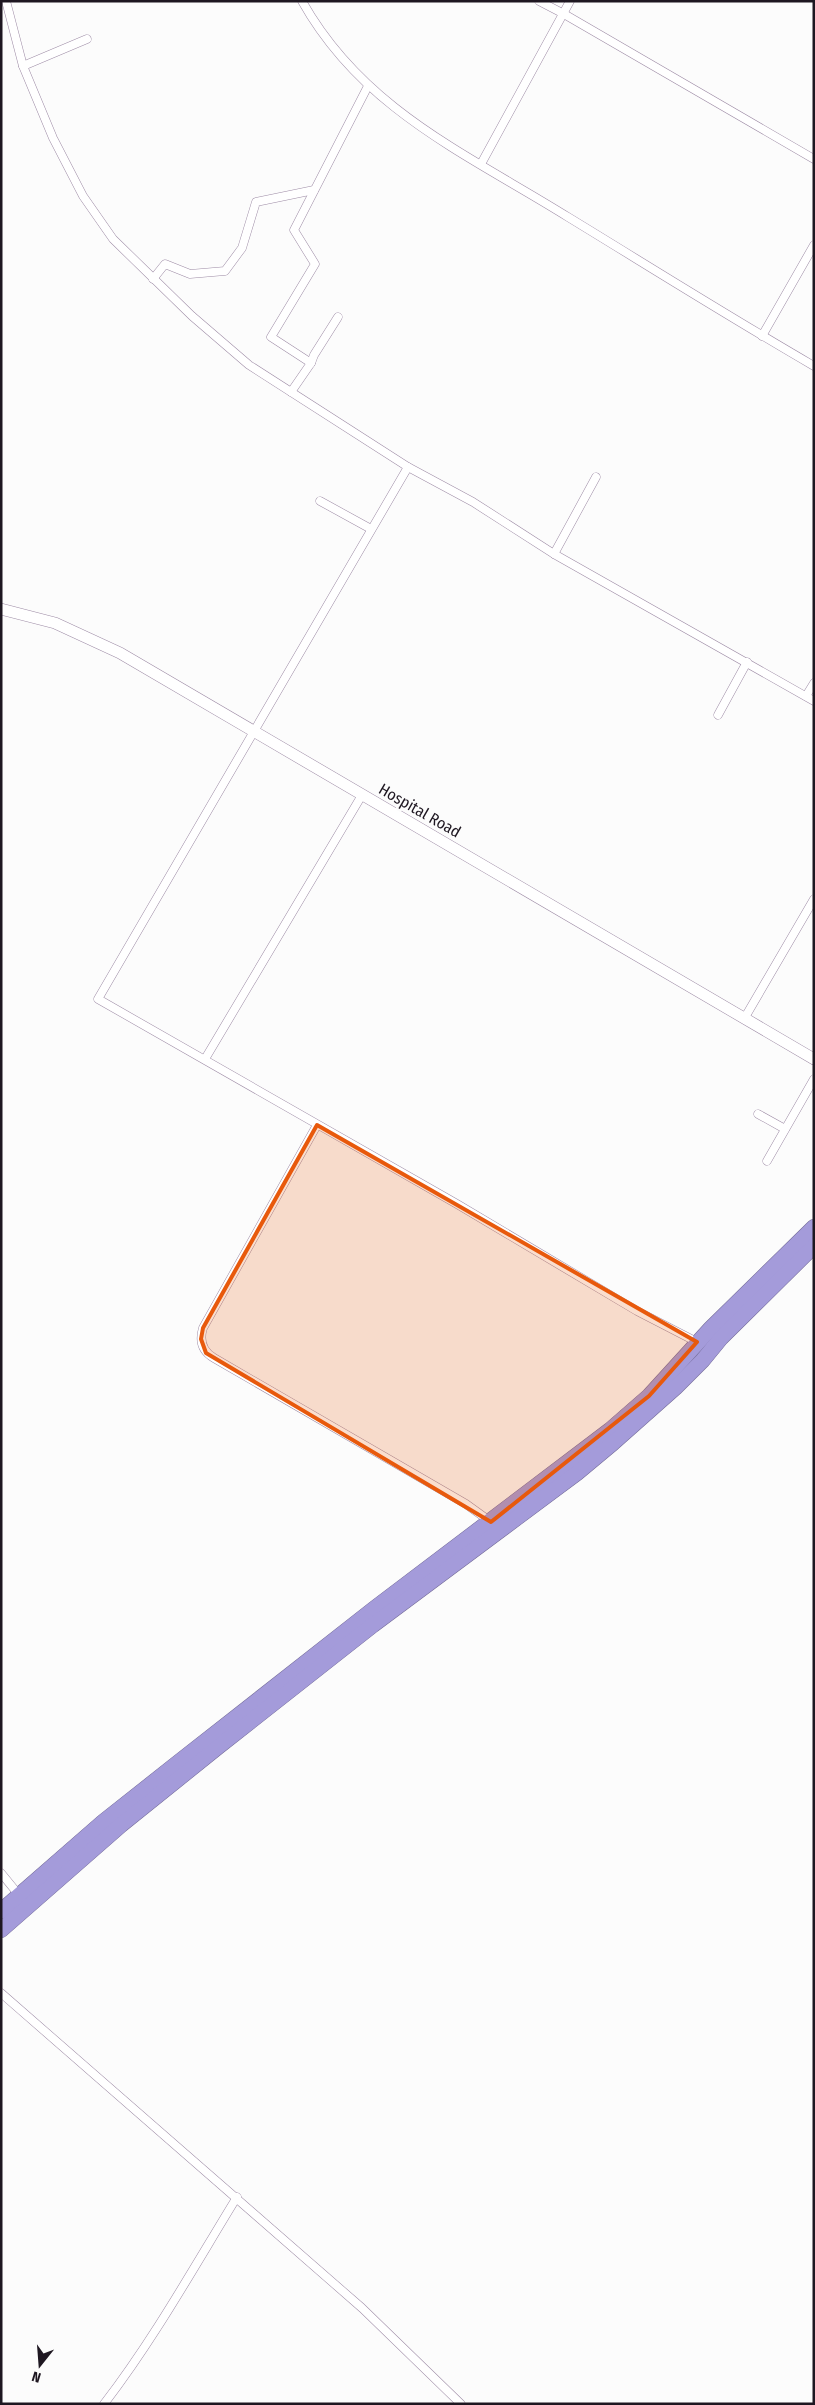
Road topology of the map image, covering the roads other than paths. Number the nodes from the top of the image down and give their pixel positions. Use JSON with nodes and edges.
{"nodes":[{"id":1,"x":6,"y":1,"type":"edge"},
{"id":2,"x":302,"y":1,"type":"edge"},
{"id":3,"x":539,"y":1,"type":"edge"},
{"id":4,"x":570,"y":1,"type":"edge"},
{"id":5,"x":564,"y":14,"type":"junction"},
{"id":6,"x":87,"y":39,"type":"dead end"},
{"id":7,"x":23,"y":66,"type":"junction"},
{"id":8,"x":368,"y":86,"type":"junction"},
{"id":9,"x":814,"y":160,"type":"edge"},
{"id":10,"x":481,"y":164,"type":"junction"},
{"id":11,"x":314,"y":190,"type":"junction"},
{"id":12,"x":814,"y":245,"type":"edge"},
{"id":13,"x":152,"y":279,"type":"junction"},
{"id":14,"x":338,"y":317,"type":"dead end"},
{"id":15,"x":762,"y":336,"type":"junction"},
{"id":16,"x":312,"y":363,"type":"junction"},
{"id":17,"x":814,"y":366,"type":"edge"},
{"id":18,"x":291,"y":392,"type":"junction"},
{"id":19,"x":408,"y":467,"type":"junction"},
{"id":20,"x":596,"y":477,"type":"dead end"},
{"id":21,"x":320,"y":501,"type":"dead end"},
{"id":22,"x":371,"y":529,"type":"junction"},
{"id":23,"x":554,"y":554,"type":"junction"},
{"id":24,"x":1,"y":609,"type":"edge"},
{"id":25,"x":747,"y":662,"type":"junction"},
{"id":26,"x":814,"y":683,"type":"edge"},
{"id":27,"x":806,"y":696,"type":"junction"},
{"id":28,"x":814,"y":701,"type":"edge"},
{"id":29,"x":718,"y":715,"type":"dead end"},
{"id":30,"x":253,"y":731,"type":"junction"},
{"id":31,"x":362,"y":795,"type":"junction"},
{"id":32,"x":814,"y":898,"type":"edge"},
{"id":33,"x":744,"y":1019,"type":"junction"},
{"id":34,"x":205,"y":1059,"type":"junction"},
{"id":35,"x":814,"y":1059,"type":"edge"},
{"id":36,"x":814,"y":1079,"type":"edge"},
{"id":37,"x":758,"y":1114,"type":"dead end"},
{"id":38,"x":317,"y":1125,"type":"junction"},
{"id":39,"x":785,"y":1129,"type":"junction"},
{"id":40,"x":767,"y":1161,"type":"dead end"},
{"id":41,"x":814,"y":1227,"type":"edge"},
{"id":42,"x":814,"y":1246,"type":"edge"},
{"id":43,"x":697,"y":1342,"type":"junction"},
{"id":44,"x":491,"y":1522,"type":"junction"},
{"id":45,"x":1,"y":1873,"type":"edge"},
{"id":46,"x":19,"y":1895,"type":"junction"},
{"id":47,"x":1,"y":1912,"type":"edge"},
{"id":48,"x":1,"y":1930,"type":"edge"},
{"id":49,"x":1,"y":1993,"type":"edge"},
{"id":50,"x":237,"y":2197,"type":"junction"},
{"id":51,"x":104,"y":2404,"type":"edge"},
{"id":52,"x":461,"y":2404,"type":"edge"}],
"edges":[{"from":1,"to":7,"type":"street"},
{"from":2,"to":8,"type":"street"},
{"from":3,"to":5,"type":"street"},
{"from":4,"to":5,"type":"street"},
{"from":5,"to":9,"type":"street"},
{"from":5,"to":10,"type":"street"},
{"from":6,"to":7,"type":"street"},
{"from":7,"to":13,"type":"street"},
{"from":8,"to":10,"type":"street"},
{"from":8,"to":11,"type":"street"},
{"from":10,"to":15,"type":"street"},
{"from":11,"to":13,"type":"street"},
{"from":11,"to":16,"type":"street"},
{"from":12,"to":15,"type":"street"},
{"from":13,"to":18,"type":"street"},
{"from":14,"to":16,"type":"street"},
{"from":15,"to":17,"type":"street"},
{"from":16,"to":18,"type":"street"},
{"from":18,"to":19,"type":"street"},
{"from":19,"to":22,"type":"street"},
{"from":19,"to":23,"type":"street"},
{"from":20,"to":23,"type":"street"},
{"from":21,"to":22,"type":"street"},
{"from":22,"to":30,"type":"street"},
{"from":23,"to":25,"type":"street"},
{"from":24,"to":30,"type":"street","name":"Hospital Road"},
{"from":25,"to":27,"type":"street"},
{"from":25,"to":29,"type":"street"},
{"from":26,"to":27,"type":"street"},
{"from":27,"to":28,"type":"street"},
{"from":30,"to":31,"type":"street","name":"Hospital Road"},
{"from":30,"to":34,"type":"street"},
{"from":31,"to":33,"type":"street","name":"Hospital Road"},
{"from":31,"to":34,"type":"street"},
{"from":32,"to":33,"type":"street"},
{"from":33,"to":35,"type":"street","name":"Hospital Road"},
{"from":34,"to":38,"type":"street"},
{"from":36,"to":39,"type":"street"},
{"from":37,"to":39,"type":"street"},
{"from":38,"to":43,"type":"street"},
{"from":38,"to":44,"type":"street"},
{"from":39,"to":40,"type":"street"},
{"from":41,"to":43,"type":"highway"},
{"from":42,"to":48,"type":"highway"},
{"from":43,"to":44,"type":"highway"},
{"from":44,"to":46,"type":"highway"},
{"from":45,"to":46,"type":"street"},
{"from":46,"to":47,"type":"highway"},
{"from":49,"to":50,"type":"street"},
{"from":50,"to":51,"type":"street"},
{"from":50,"to":52,"type":"street"}]}
